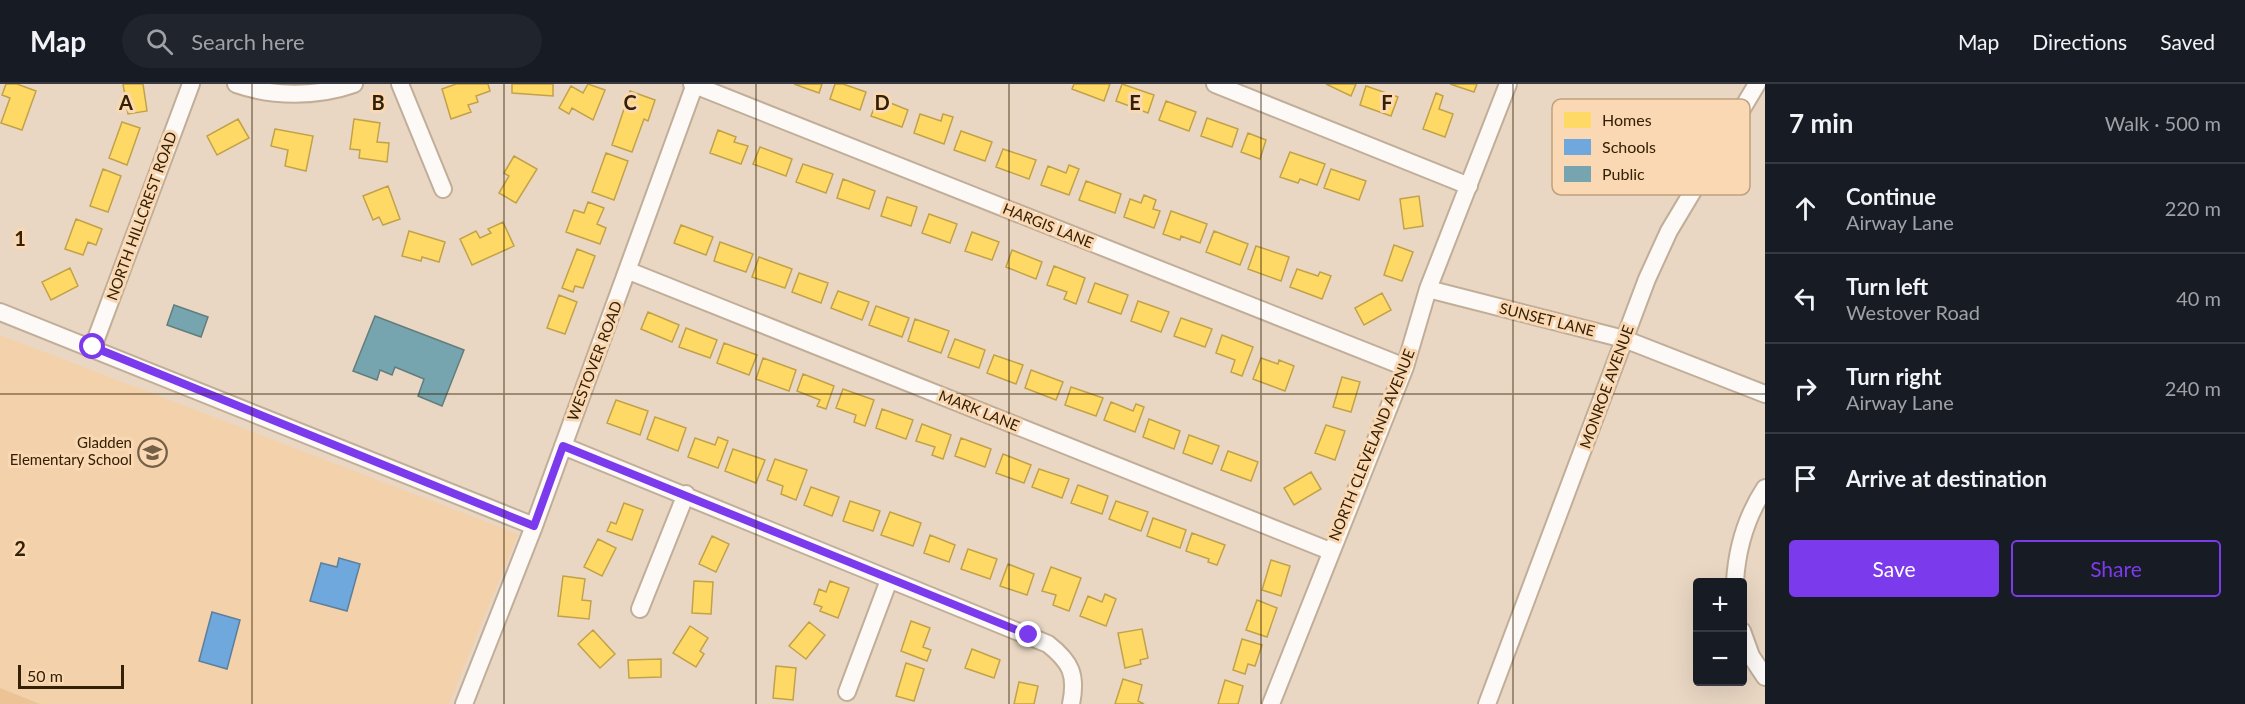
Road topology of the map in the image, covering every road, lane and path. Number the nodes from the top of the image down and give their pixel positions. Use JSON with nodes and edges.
{"nodes":[{"id":1,"x":191,"y":84,"type":"edge"},
{"id":2,"x":236,"y":84,"type":"edge"},
{"id":3,"x":354,"y":84,"type":"edge"},
{"id":4,"x":400,"y":84,"type":"edge"},
{"id":5,"x":1215,"y":84,"type":"edge"},
{"id":6,"x":1508,"y":84,"type":"edge"},
{"id":7,"x":1757,"y":84,"type":"edge"},
{"id":8,"x":694,"y":85,"type":"edge"},
{"id":9,"x":1748,"y":99,"type":"edge"},
{"id":10,"x":1469,"y":186,"type":"junction"},
{"id":11,"x":443,"y":189,"type":"dead end"},
{"id":12,"x":1691,"y":195,"type":"edge"},
{"id":13,"x":629,"y":271,"type":"junction"},
{"id":14,"x":1428,"y":289,"type":"junction"},
{"id":15,"x":0,"y":312,"type":"edge"},
{"id":16,"x":1624,"y":339,"type":"junction"},
{"id":17,"x":93,"y":347,"type":"junction"},
{"id":18,"x":1405,"y":367,"type":"junction"},
{"id":19,"x":1765,"y":394,"type":"edge"},
{"id":20,"x":563,"y":446,"type":"junction"},
{"id":21,"x":1765,"y":488,"type":"edge"},
{"id":22,"x":686,"y":494,"type":"junction"},
{"id":23,"x":534,"y":526,"type":"junction"},
{"id":24,"x":1330,"y":551,"type":"junction"},
{"id":25,"x":1736,"y":578,"type":"edge"},
{"id":26,"x":889,"y":580,"type":"junction"},
{"id":27,"x":640,"y":609,"type":"dead end"},
{"id":28,"x":1743,"y":632,"type":"edge"},
{"id":29,"x":1765,"y":677,"type":"edge"},
{"id":30,"x":847,"y":692,"type":"dead end"},
{"id":31,"x":464,"y":704,"type":"edge"},
{"id":32,"x":1071,"y":704,"type":"edge"},
{"id":33,"x":1271,"y":704,"type":"edge"},
{"id":34,"x":1487,"y":704,"type":"edge"}],
"edges":[{"from":1,"to":17,"type":"street","name":"NORTH HILLCREST ROAD"},
{"from":2,"to":3,"type":"street"},
{"from":4,"to":11,"type":"street"},
{"from":5,"to":10,"type":"street"},
{"from":6,"to":10,"type":"street","name":"NORTH CLEVELAND AVENUE"},
{"from":7,"to":9,"type":"street","name":"MONROE AVENUE"},
{"from":8,"to":13,"type":"street","name":"WESTOVER ROAD"},
{"from":8,"to":18,"type":"street","name":"HARGIS LANE"},
{"from":10,"to":14,"type":"street","name":"NORTH CLEVELAND AVENUE"},
{"from":12,"to":16,"type":"street","name":"MONROE AVENUE"},
{"from":13,"to":20,"type":"street","name":"WESTOVER ROAD"},
{"from":13,"to":24,"type":"street","name":"MARK LANE"},
{"from":14,"to":16,"type":"street","name":"SUNSET LANE"},
{"from":14,"to":18,"type":"street","name":"NORTH CLEVELAND AVENUE"},
{"from":15,"to":17,"type":"street"},
{"from":16,"to":19,"type":"street","name":"SUNSET LANE"},
{"from":16,"to":34,"type":"street","name":"MONROE AVENUE"},
{"from":17,"to":23,"type":"street"},
{"from":18,"to":24,"type":"street","name":"NORTH CLEVELAND AVENUE"},
{"from":20,"to":22,"type":"street"},
{"from":20,"to":23,"type":"street","name":"WESTOVER ROAD"},
{"from":21,"to":25,"type":"street"},
{"from":22,"to":26,"type":"street"},
{"from":22,"to":27,"type":"street"},
{"from":23,"to":31,"type":"street","name":"WESTOVER ROAD"},
{"from":24,"to":33,"type":"street","name":"NORTH CLEVELAND AVENUE"},
{"from":26,"to":30,"type":"street"},
{"from":26,"to":32,"type":"street"},
{"from":28,"to":29,"type":"street"}]}
